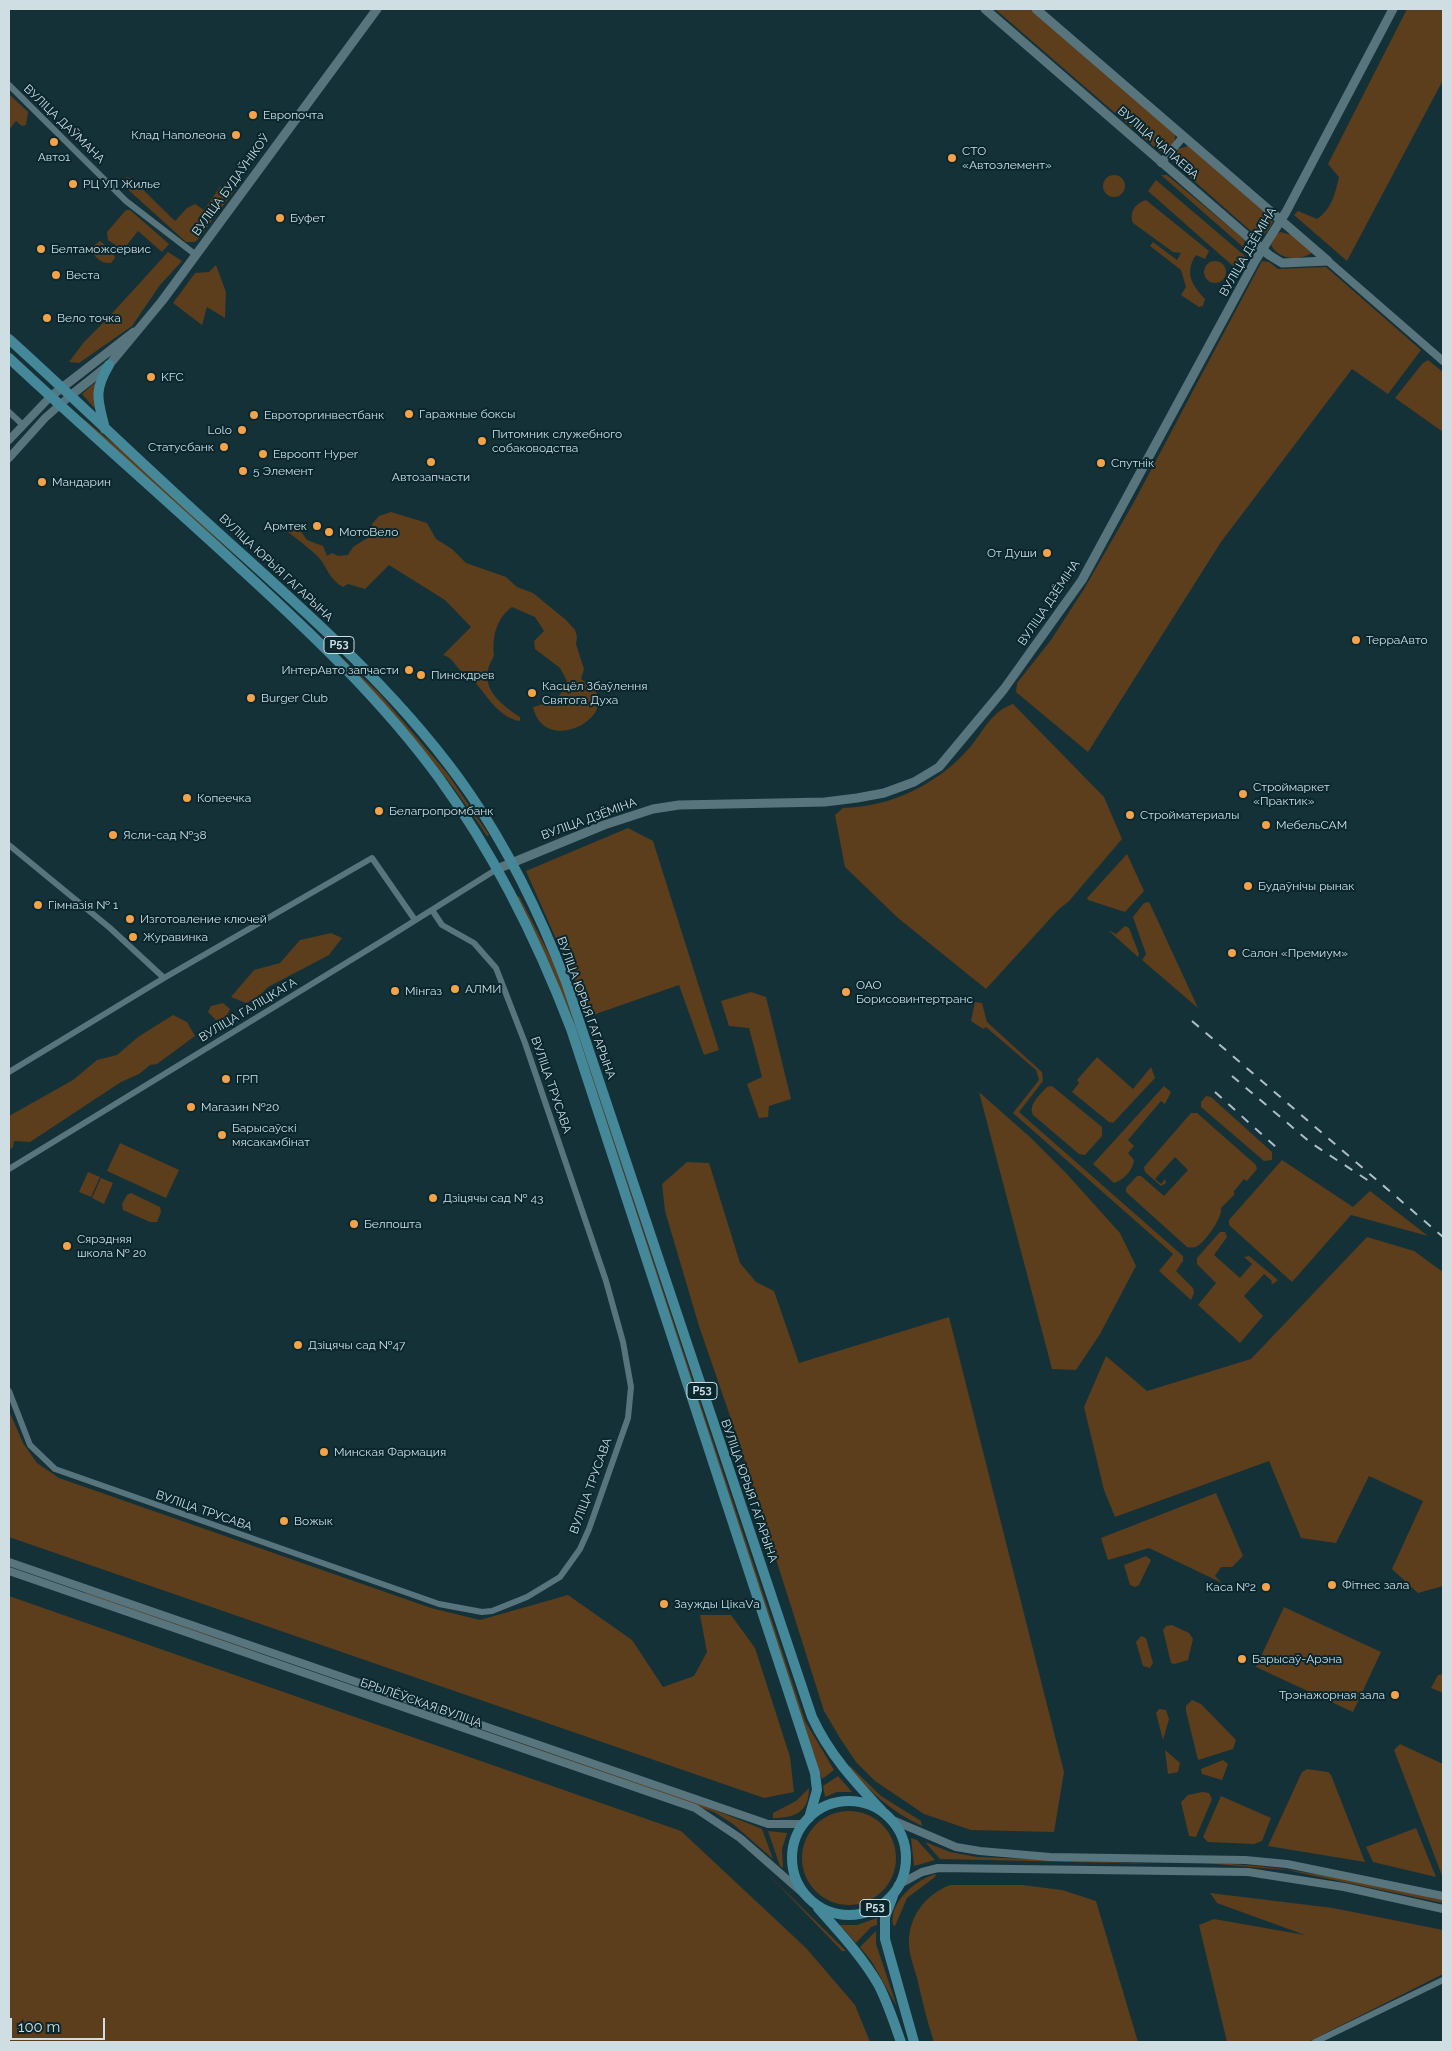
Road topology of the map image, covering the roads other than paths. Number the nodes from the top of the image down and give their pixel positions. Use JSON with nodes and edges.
{"nodes":[{"id":1,"x":377,"y":9,"type":"edge"},
{"id":2,"x":985,"y":9,"type":"edge"},
{"id":3,"x":1036,"y":9,"type":"edge"},
{"id":4,"x":1393,"y":9,"type":"edge"},
{"id":5,"x":9,"y":85,"type":"edge"},
{"id":6,"x":1183,"y":136,"type":"junction"},
{"id":7,"x":1161,"y":163,"type":"junction"},
{"id":8,"x":1281,"y":219,"type":"junction"},
{"id":9,"x":1262,"y":249,"type":"junction"},
{"id":10,"x":196,"y":255,"type":"junction"},
{"id":11,"x":1328,"y":261,"type":"junction"},
{"id":12,"x":140,"y":328,"type":"junction"},
{"id":13,"x":9,"y":339,"type":"edge"},
{"id":14,"x":9,"y":358,"type":"edge"},
{"id":15,"x":1443,"y":361,"type":"edge"},
{"id":16,"x":109,"y":365,"type":"junction"},
{"id":17,"x":60,"y":387,"type":"junction"},
{"id":18,"x":70,"y":396,"type":"junction"},
{"id":19,"x":50,"y":397,"type":"junction"},
{"id":20,"x":59,"y":405,"type":"junction"},
{"id":21,"x":9,"y":412,"type":"edge"},
{"id":22,"x":23,"y":425,"type":"junction"},
{"id":23,"x":106,"y":430,"type":"junction"},
{"id":24,"x":9,"y":440,"type":"edge"},
{"id":25,"x":9,"y":458,"type":"edge"},
{"id":26,"x":9,"y":845,"type":"edge"},
{"id":27,"x":510,"y":862,"type":"junction"},
{"id":28,"x":497,"y":869,"type":"junction"},
{"id":29,"x":432,"y":910,"type":"junction"},
{"id":30,"x":415,"y":920,"type":"junction"},
{"id":31,"x":164,"y":978,"type":"junction"},
{"id":32,"x":9,"y":1072,"type":"edge"},
{"id":33,"x":9,"y":1169,"type":"edge"},
{"id":34,"x":9,"y":1391,"type":"edge"},
{"id":35,"x":9,"y":1562,"type":"edge"},
{"id":36,"x":9,"y":1572,"type":"edge"},
{"id":37,"x":81,"y":1586,"type":"junction"},
{"id":38,"x":78,"y":1595,"type":"junction"},
{"id":39,"x":449,"y":1714,"type":"junction"},
{"id":40,"x":446,"y":1723,"type":"junction"},
{"id":41,"x":882,"y":1811,"type":"junction"},
{"id":42,"x":890,"y":1819,"type":"junction"},
{"id":43,"x":806,"y":1821,"type":"junction"},
{"id":44,"x":896,"y":1889,"type":"junction"},
{"id":45,"x":1443,"y":1896,"type":"edge"},
{"id":46,"x":809,"y":1898,"type":"junction"},
{"id":47,"x":1443,"y":1909,"type":"edge"},
{"id":48,"x":1443,"y":1980,"type":"edge"},
{"id":49,"x":901,"y":2042,"type":"edge"},
{"id":50,"x":914,"y":2042,"type":"edge"},
{"id":51,"x":1315,"y":2042,"type":"edge"}],
"edges":[{"from":1,"to":10,"type":"main road","name":"ВУЛІЦА БУДАЎНІКОЎ"},
{"from":2,"to":7,"type":"main road","name":"ВУЛІЦА ЧАПАЕВА"},
{"from":3,"to":6,"type":"main road","name":"ВУЛІЦА ЧАПАЕВА"},
{"from":4,"to":8,"type":"main road","name":"ВУЛІЦА ДЗЁМІНА"},
{"from":5,"to":10,"type":"street","name":"ВУЛІЦА ДАЎМАНА"},
{"from":6,"to":7,"type":"street"},
{"from":6,"to":8,"type":"main road","name":"ВУЛІЦА ЧАПАЕВА"},
{"from":7,"to":9,"type":"main road","name":"ВУЛІЦА ЧАПАЕВА"},
{"from":8,"to":9,"type":"main road","name":"ВУЛІЦА ДЗЁМІНА"},
{"from":8,"to":11,"type":"main road","name":"ВУЛІЦА ЧАПАЕВА"},
{"from":9,"to":11,"type":"main road","name":"ВУЛІЦА ЧАПАЕВА"},
{"from":9,"to":27,"type":"main road","name":"ВУЛІЦА ДЗЁМІНА"},
{"from":10,"to":12,"type":"main road","name":"ВУЛІЦА БУДАЎНІКОЎ"},
{"from":11,"to":15,"type":"street","name":"ВУЛІЦА ЧАПАЕВА"},
{"from":12,"to":16,"type":"main road","name":"ВУЛІЦА БУДАЎНІКОЎ"},
{"from":12,"to":17,"type":"main road","name":"ВУЛІЦА БУДАЎНІКОЎ"},
{"from":13,"to":17,"type":"main road","name":"ВУЛІЦА ЮРЫЯ ГАГАРЫНА","number":"Р53"},
{"from":14,"to":19,"type":"main road","name":"ВУЛІЦА ЮРЫЯ ГАГАРЫНА","number":"Р53"},
{"from":16,"to":18,"type":"main road","name":"ВУЛІЦА БУДАЎНІКОЎ"},
{"from":16,"to":23,"type":"main road"},
{"from":17,"to":18,"type":"main road","name":"ВУЛІЦА ЮРЫЯ ГАГАРЫНА","number":"Р53"},
{"from":17,"to":19,"type":"main road","name":"ВУЛІЦА БУДАЎНІКОЎ"},
{"from":18,"to":20,"type":"street","name":"ВУЛІЦА БУДАЎНІКОЎ"},
{"from":18,"to":23,"type":"main road","name":"ВУЛІЦА ЮРЫЯ ГАГАРЫНА","number":"Р53"},
{"from":19,"to":20,"type":"main road","name":"ВУЛІЦА ЮРЫЯ ГАГАРЫНА","number":"Р53"},
{"from":19,"to":22,"type":"street","name":"ВУЛІЦА БУДАЎНІКОЎ"},
{"from":20,"to":25,"type":"street","name":"ВУЛІЦА БУДАЎНІКОЎ"},
{"from":20,"to":28,"type":"main road","name":"ВУЛІЦА ЮРЫЯ ГАГАРЫНА","number":"Р53"},
{"from":21,"to":22,"type":"street"},
{"from":22,"to":24,"type":"street","name":"ВУЛІЦА БУДАЎНІКОЎ"},
{"from":23,"to":27,"type":"main road","name":"ВУЛІЦА ЮРЫЯ ГАГАРЫНА","number":"Р53"},
{"from":26,"to":31,"type":"street"},
{"from":27,"to":28,"type":"main road","name":"ВУЛІЦА ДЗЁМІНА"},
{"from":27,"to":41,"type":"main road","name":"ВУЛІЦА ЮРЫЯ ГАГАРЫНА","number":"Р53"},
{"from":28,"to":29,"type":"street","name":"ВУЛІЦА ГАЛІЦКАГА"},
{"from":28,"to":43,"type":"main road","name":"ВУЛІЦА ЮРЫЯ ГАГАРЫНА","number":"Р53"},
{"from":29,"to":30,"type":"street","name":"ВУЛІЦА ГАЛІЦКАГА"},
{"from":29,"to":34,"type":"street","name":"ВУЛІЦА ТРУСАВА"},
{"from":30,"to":31,"type":"street"},
{"from":30,"to":33,"type":"street","name":"ВУЛІЦА ГАЛІЦКАГА"},
{"from":31,"to":32,"type":"street"},
{"from":35,"to":37,"type":"street","name":"БРЫЛЁЎСКАЯ ВУЛІЦА"},
{"from":36,"to":38,"type":"street","name":"БРЫЛЁЎСКАЯ ВУЛІЦА"},
{"from":37,"to":38,"type":"street"},
{"from":37,"to":39,"type":"street","name":"БРЫЛЁЎСКАЯ ВУЛІЦА"},
{"from":38,"to":40,"type":"street","name":"БРЫЛЁЎСКАЯ ВУЛІЦА"},
{"from":39,"to":40,"type":"street"},
{"from":39,"to":43,"type":"street","name":"БРЫЛЁЎСКАЯ ВУЛІЦА"},
{"from":40,"to":46,"type":"street","name":"БРЫЛЁЎСКАЯ ВУЛІЦА"},
{"from":41,"to":42,"type":"main road","name":"ВУЛІЦА ЮРЫЯ ГАГАРЫНА","number":"Р53"},
{"from":41,"to":43,"type":"main road","name":"ВУЛІЦА ЮРЫЯ ГАГАРЫНА","number":"Р53"},
{"from":42,"to":44,"type":"main road","name":"ВУЛІЦА ЮРЫЯ ГАГАРЫНА","number":"Р53"},
{"from":42,"to":45,"type":"street"},
{"from":43,"to":46,"type":"main road","name":"ВУЛІЦА ЮРЫЯ ГАГАРЫНА","number":"Р53"},
{"from":44,"to":46,"type":"main road","number":"Р53"},
{"from":44,"to":47,"type":"street"},
{"from":44,"to":50,"type":"main road","name":"ВУЛІЦА ЮРЫЯ ГАГАРЫНА","number":"Р53"},
{"from":46,"to":49,"type":"main road","name":"ВУЛІЦА ЮРЫЯ ГАГАРЫНА","number":"Р53"},
{"from":48,"to":51,"type":"street"}]}
